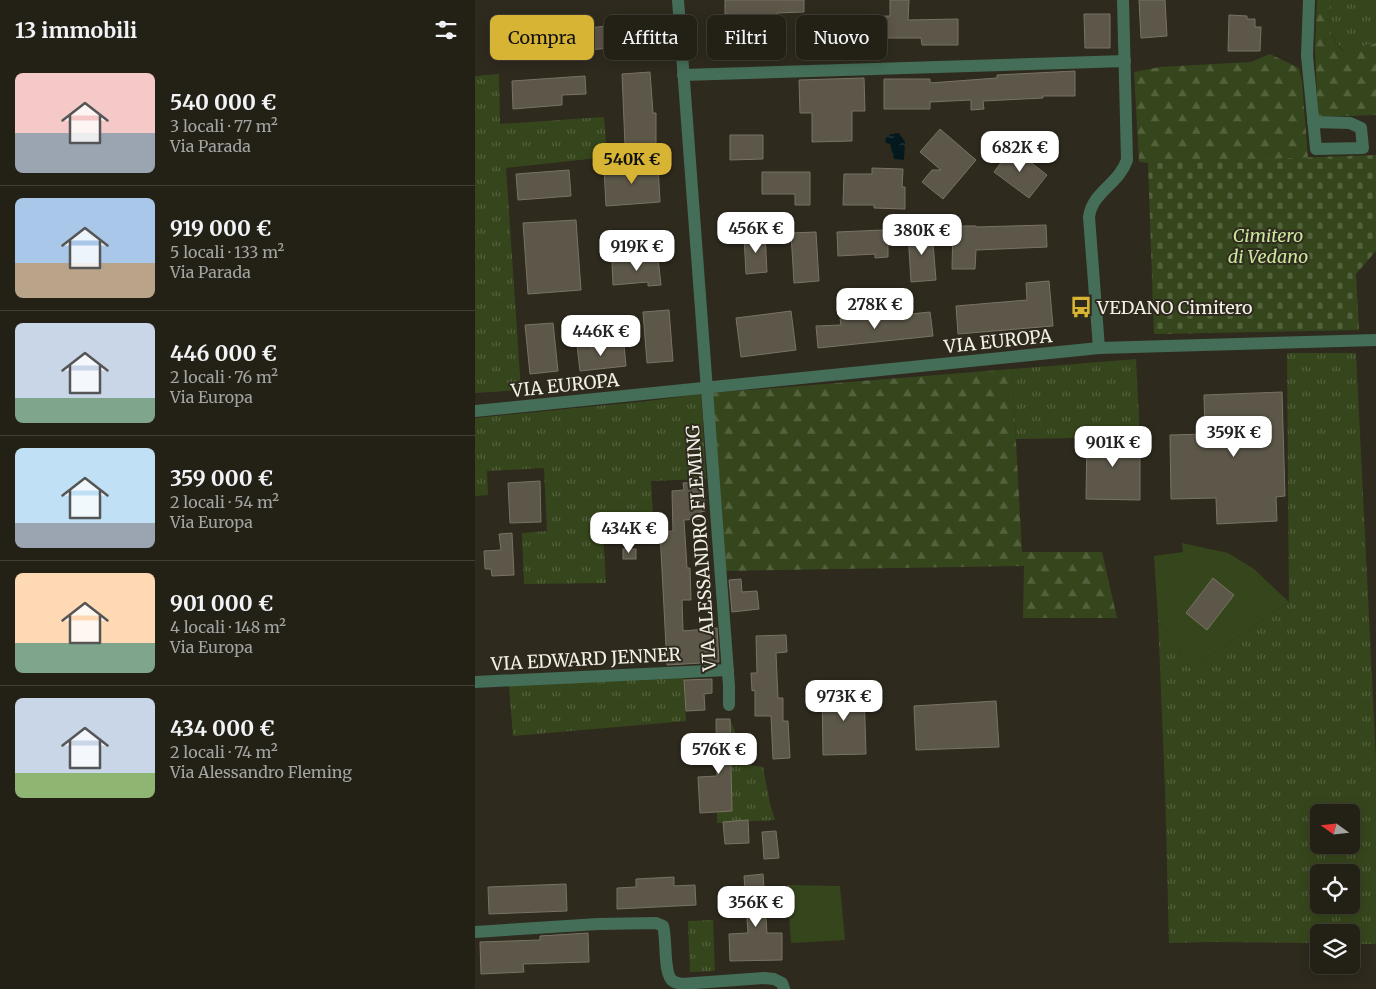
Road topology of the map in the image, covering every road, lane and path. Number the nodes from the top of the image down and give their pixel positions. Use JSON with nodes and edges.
{"nodes":[{"id":1,"x":678,"y":0,"type":"edge"},
{"id":2,"x":1123,"y":0,"type":"edge"},
{"id":3,"x":1309,"y":0,"type":"edge"},
{"id":4,"x":1125,"y":61,"type":"junction"},
{"id":5,"x":683,"y":75,"type":"junction"},
{"id":6,"x":1313,"y":122,"type":"dead end"},
{"id":7,"x":1376,"y":340,"type":"edge"},
{"id":8,"x":1099,"y":348,"type":"junction"},
{"id":9,"x":706,"y":388,"type":"junction"},
{"id":10,"x":475,"y":411,"type":"edge"},
{"id":11,"x":728,"y":670,"type":"junction"},
{"id":12,"x":475,"y":682,"type":"edge"},
{"id":13,"x":729,"y":705,"type":"dead end"},
{"id":14,"x":475,"y":932,"type":"edge"},
{"id":15,"x":783,"y":986,"type":"edge"}],
"edges":[{"from":1,"to":5,"type":"street","name":"VIA ALESSANDRO FLEMING"},
{"from":2,"to":4,"type":"street"},
{"from":3,"to":6,"type":"street"},
{"from":4,"to":5,"type":"street"},
{"from":4,"to":8,"type":"street"},
{"from":5,"to":9,"type":"street","name":"VIA ALESSANDRO FLEMING"},
{"from":7,"to":8,"type":"street","name":"VIA EUROPA"},
{"from":8,"to":9,"type":"street","name":"VIA EUROPA"},
{"from":9,"to":10,"type":"street","name":"VIA EUROPA"},
{"from":9,"to":11,"type":"street","name":"VIA ALESSANDRO FLEMING"},
{"from":11,"to":12,"type":"street","name":"VIA EDWARD JENNER"},
{"from":11,"to":13,"type":"street","name":"VIA ALESSANDRO FLEMING"},
{"from":14,"to":15,"type":"street"}]}
